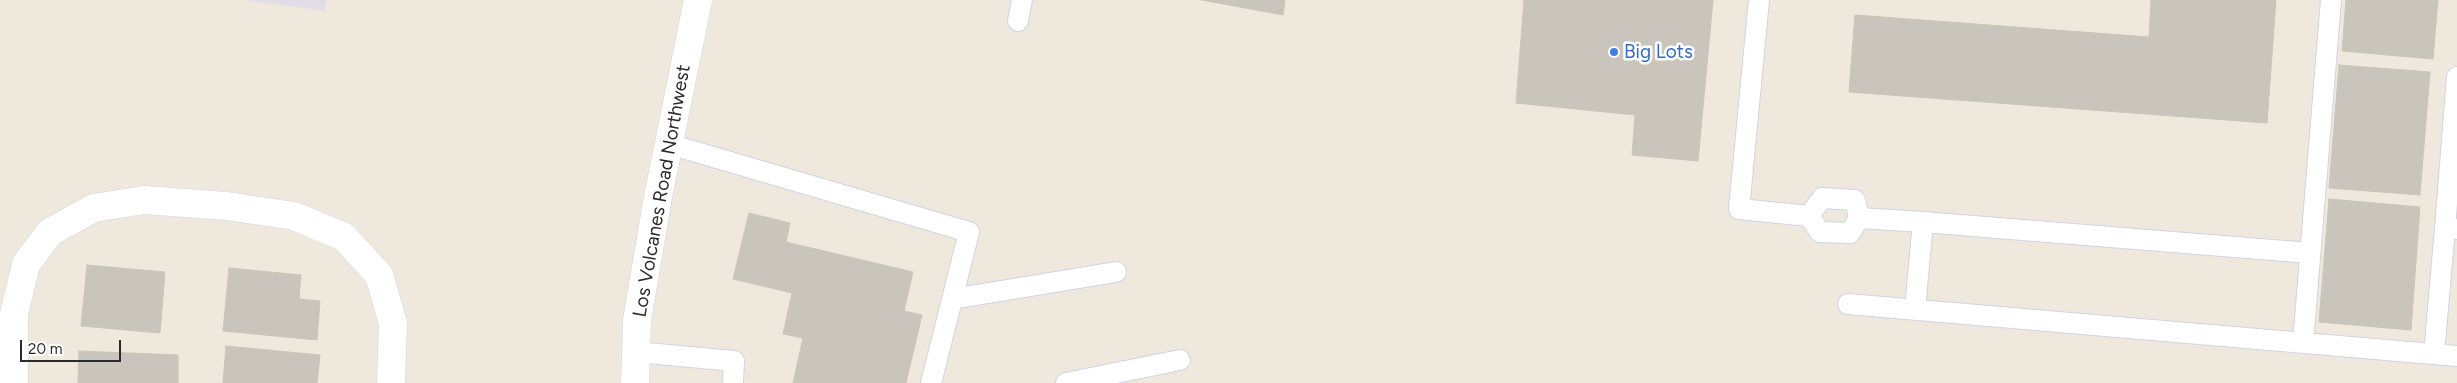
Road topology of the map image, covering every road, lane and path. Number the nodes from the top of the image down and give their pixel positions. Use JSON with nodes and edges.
{"nodes":[{"id":1,"x":698,"y":0,"type":"edge"},
{"id":2,"x":1022,"y":0,"type":"edge"},
{"id":3,"x":1759,"y":0,"type":"edge"},
{"id":4,"x":2332,"y":0,"type":"edge"},
{"id":5,"x":1018,"y":21,"type":"dead end"},
{"id":6,"x":2457,"y":78,"type":"edge"},
{"id":7,"x":669,"y":144,"type":"junction"},
{"id":8,"x":1809,"y":216,"type":"junction"},
{"id":9,"x":1859,"y":218,"type":"junction"},
{"id":10,"x":1923,"y":222,"type":"junction"},
{"id":11,"x":2451,"y":229,"type":"edge"},
{"id":12,"x":2310,"y":253,"type":"junction"},
{"id":13,"x":1116,"y":272,"type":"dead end"},
{"id":14,"x":952,"y":299,"type":"junction"},
{"id":15,"x":1848,"y":304,"type":"dead end"},
{"id":16,"x":1915,"y":309,"type":"junction"},
{"id":17,"x":2303,"y":343,"type":"junction"},
{"id":18,"x":636,"y":352,"type":"junction"},
{"id":19,"x":2434,"y":354,"type":"junction"},
{"id":20,"x":2457,"y":356,"type":"edge"},
{"id":21,"x":1180,"y":360,"type":"dead end"},
{"id":22,"x":14,"y":383,"type":"edge"},
{"id":23,"x":391,"y":383,"type":"edge"},
{"id":24,"x":635,"y":383,"type":"edge"},
{"id":25,"x":733,"y":383,"type":"edge"},
{"id":26,"x":931,"y":383,"type":"edge"},
{"id":27,"x":1066,"y":383,"type":"edge"}],
"edges":[{"from":1,"to":7,"type":"street","name":"Los Volcanes Road Northwest"},
{"from":2,"to":5,"type":"lane"},
{"from":3,"to":8,"type":"lane"},
{"from":4,"to":12,"type":"lane"},
{"from":6,"to":11,"type":"lane"},
{"from":7,"to":14,"type":"lane"},
{"from":7,"to":18,"type":"street","name":"Los Volcanes Road Northwest"},
{"from":8,"to":9,"type":"lane"},
{"from":8,"to":9,"type":"lane"},
{"from":9,"to":10,"type":"lane"},
{"from":10,"to":12,"type":"lane"},
{"from":10,"to":16,"type":"lane"},
{"from":11,"to":19,"type":"lane"},
{"from":12,"to":17,"type":"lane"},
{"from":13,"to":14,"type":"lane"},
{"from":14,"to":26,"type":"lane"},
{"from":15,"to":16,"type":"lane"},
{"from":16,"to":17,"type":"lane"},
{"from":17,"to":19,"type":"lane"},
{"from":18,"to":24,"type":"street","name":"Los Volcanes Road Northwest"},
{"from":18,"to":25,"type":"lane"},
{"from":19,"to":20,"type":"lane"},
{"from":21,"to":27,"type":"lane"},
{"from":22,"to":23,"type":"street"}]}
